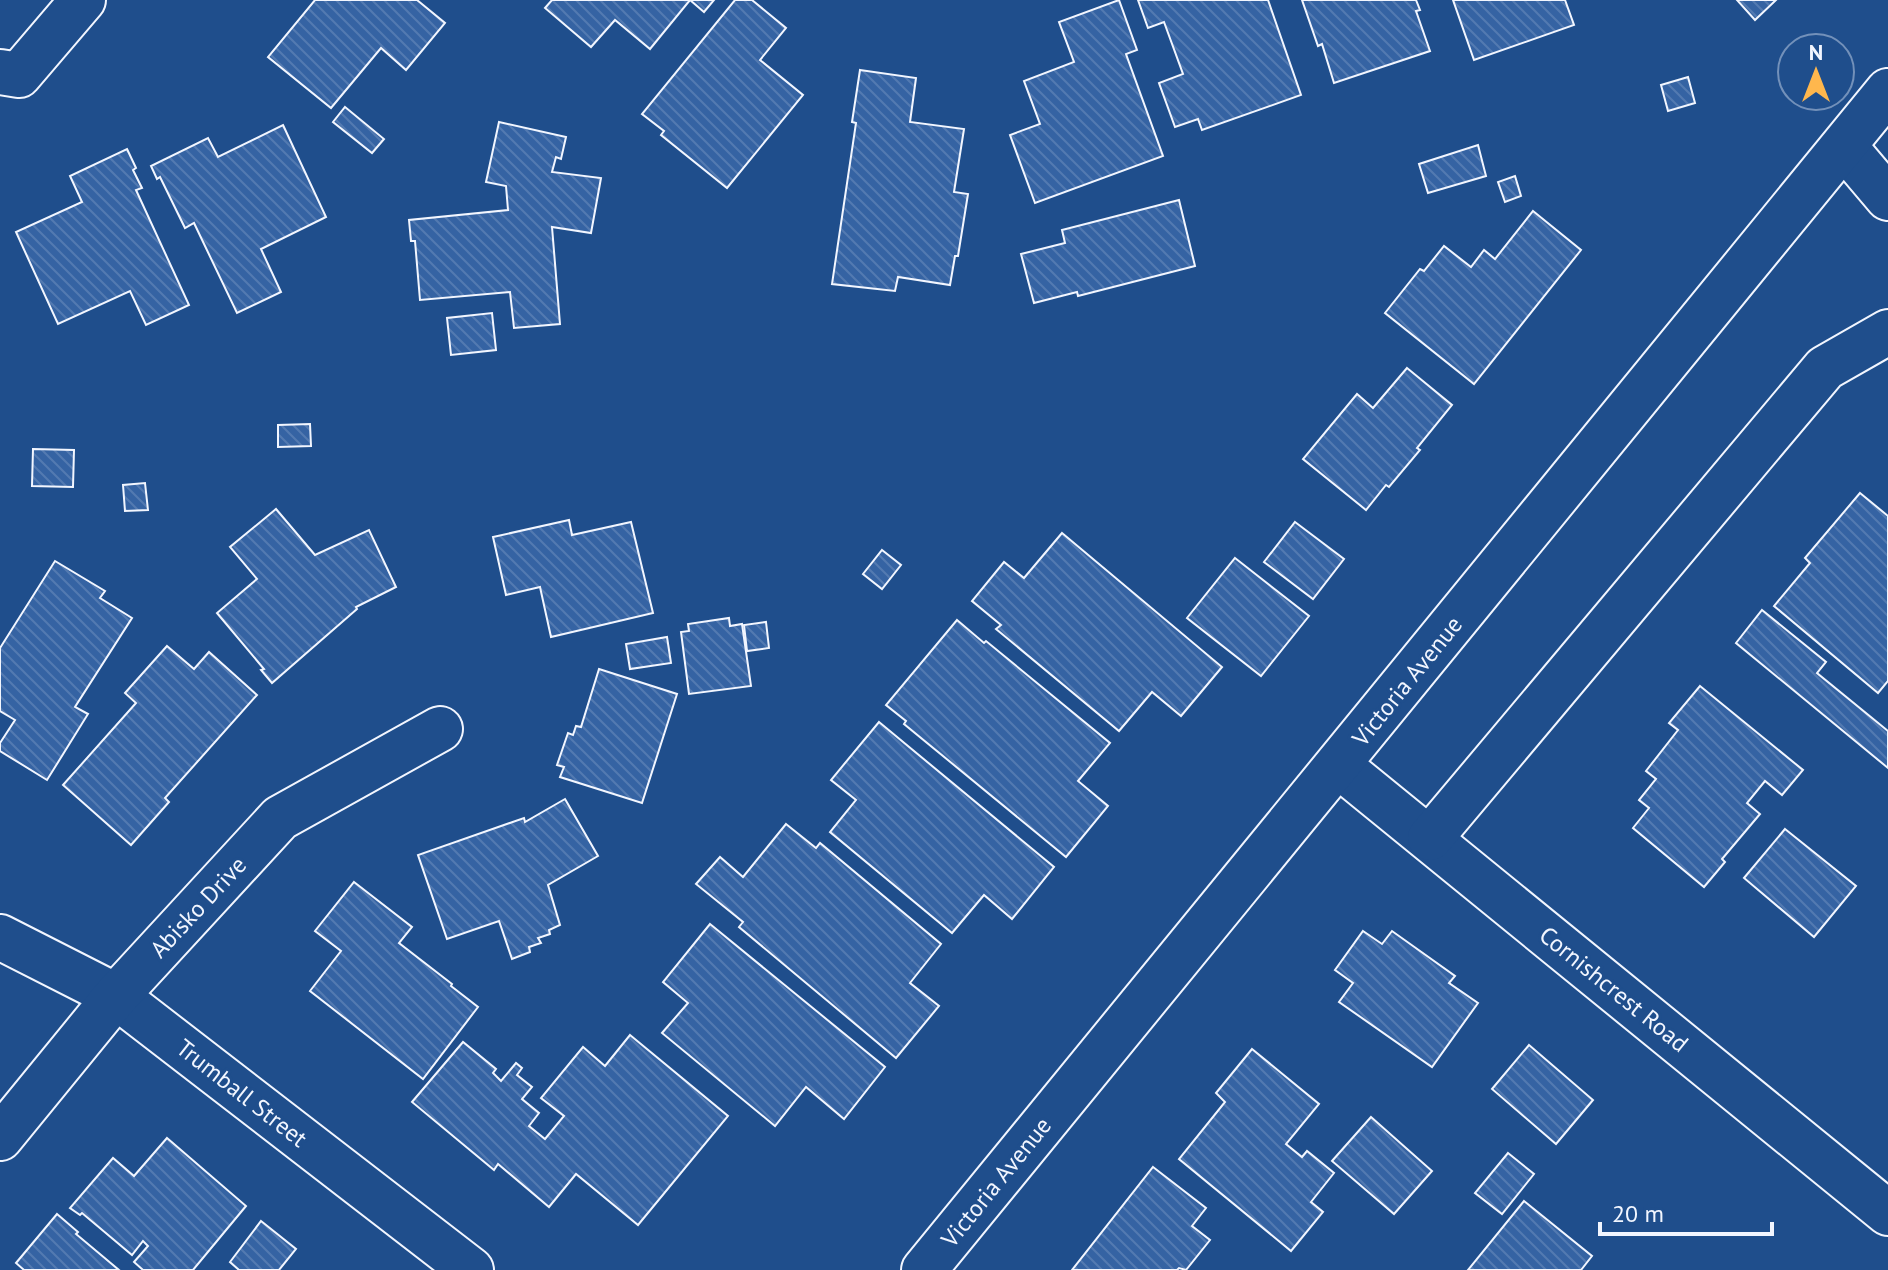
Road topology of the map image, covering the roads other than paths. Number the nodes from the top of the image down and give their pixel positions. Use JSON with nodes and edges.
{"nodes":[{"id":1,"x":83,"y":0,"type":"edge"},
{"id":2,"x":0,"y":72,"type":"edge"},
{"id":3,"x":1888,"y":91,"type":"edge"},
{"id":4,"x":1844,"y":146,"type":"junction"},
{"id":5,"x":1888,"y":198,"type":"edge"},
{"id":6,"x":1888,"y":332,"type":"edge"},
{"id":7,"x":440,"y":729,"type":"dead end"},
{"id":8,"x":1338,"y":765,"type":"junction"},
{"id":9,"x":1430,"y":838,"type":"junction"},
{"id":10,"x":0,"y":937,"type":"edge"},
{"id":11,"x":116,"y":996,"type":"junction"},
{"id":12,"x":0,"y":1138,"type":"edge"},
{"id":13,"x":1888,"y":1213,"type":"edge"},
{"id":14,"x":471,"y":1270,"type":"edge"},
{"id":15,"x":924,"y":1270,"type":"edge"}],
"edges":[{"from":1,"to":2,"type":"street"},
{"from":3,"to":4,"type":"street","name":"Victoria Avenue"},
{"from":4,"to":5,"type":"street"},
{"from":4,"to":8,"type":"street","name":"Victoria Avenue"},
{"from":6,"to":9,"type":"street"},
{"from":7,"to":11,"type":"street","name":"Abisko Drive"},
{"from":8,"to":9,"type":"street","name":"Cornishcrest Road"},
{"from":8,"to":15,"type":"street","name":"Victoria Avenue"},
{"from":9,"to":13,"type":"street","name":"Cornishcrest Road"},
{"from":10,"to":11,"type":"street","name":"Trumball Street"},
{"from":11,"to":12,"type":"street","name":"Abisko Drive"},
{"from":11,"to":14,"type":"street","name":"Trumball Street"}]}
